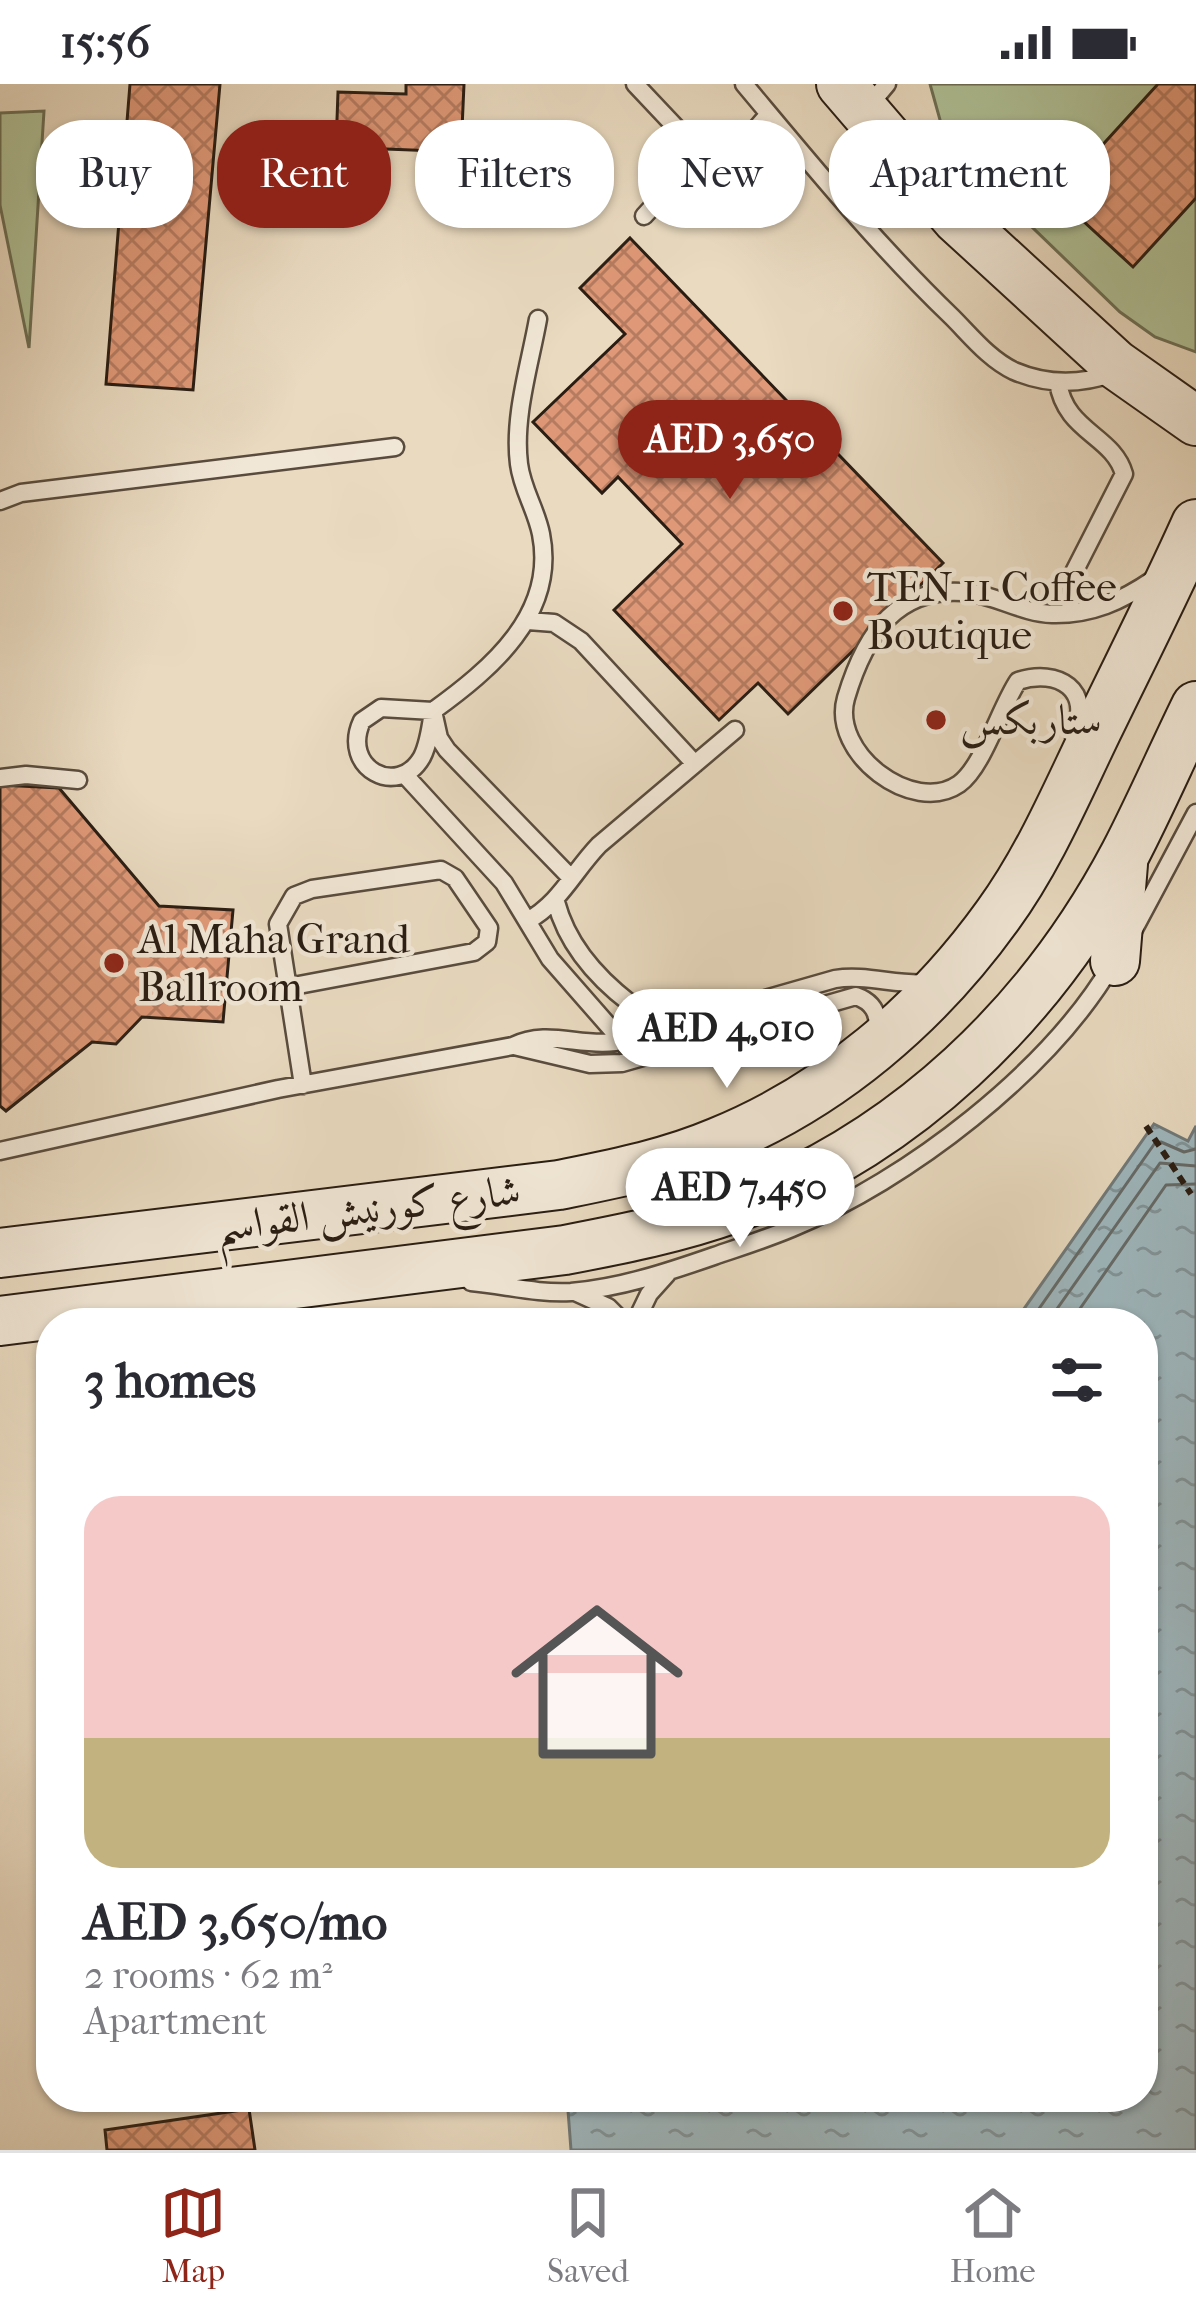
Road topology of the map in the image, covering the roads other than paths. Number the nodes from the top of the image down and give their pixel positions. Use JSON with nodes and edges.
{"nodes":[{"id":1,"x":635,"y":84,"type":"edge"},
{"id":2,"x":744,"y":84,"type":"edge"},
{"id":3,"x":864,"y":94,"type":"edge"},
{"id":4,"x":769,"y":114,"type":"junction"},
{"id":5,"x":669,"y":120,"type":"edge"},
{"id":6,"x":763,"y":120,"type":"edge"},
{"id":7,"x":538,"y":319,"type":"dead end"},
{"id":8,"x":1122,"y":369,"type":"junction"},
{"id":9,"x":1058,"y":382,"type":"junction"},
{"id":10,"x":1196,"y":421,"type":"edge"},
{"id":11,"x":395,"y":447,"type":"dead end"},
{"id":12,"x":0,"y":501,"type":"edge"},
{"id":13,"x":1188,"y":543,"type":"edge"},
{"id":14,"x":1070,"y":612,"type":"junction"},
{"id":15,"x":528,"y":621,"type":"junction"},
{"id":16,"x":1196,"y":706,"type":"edge"},
{"id":17,"x":434,"y":710,"type":"junction"},
{"id":18,"x":734,"y":730,"type":"dead end"},
{"id":19,"x":1061,"y":758,"type":"dead end"},
{"id":20,"x":695,"y":764,"type":"junction"},
{"id":21,"x":404,"y":774,"type":"junction"},
{"id":22,"x":0,"y":778,"type":"edge"},
{"id":23,"x":78,"y":780,"type":"dead end"},
{"id":24,"x":1196,"y":813,"type":"edge"},
{"id":25,"x":1124,"y":857,"type":"junction"},
{"id":26,"x":571,"y":878,"type":"junction"},
{"id":27,"x":556,"y":902,"type":"junction"},
{"id":28,"x":527,"y":921,"type":"junction"},
{"id":29,"x":1115,"y":961,"type":"junction"},
{"id":30,"x":949,"y":978,"type":"junction"},
{"id":31,"x":288,"y":987,"type":"junction"},
{"id":32,"x":664,"y":1026,"type":"junction"},
{"id":33,"x":623,"y":1040,"type":"junction"},
{"id":34,"x":513,"y":1046,"type":"junction"},
{"id":35,"x":671,"y":1047,"type":"junction"},
{"id":36,"x":875,"y":1048,"type":"junction"},
{"id":37,"x":635,"y":1059,"type":"junction"},
{"id":38,"x":303,"y":1084,"type":"junction"},
{"id":39,"x":0,"y":1151,"type":"edge"},
{"id":40,"x":0,"y":1253,"type":"edge"},
{"id":41,"x":672,"y":1270,"type":"junction"},
{"id":42,"x":350,"y":1279,"type":"junction"},
{"id":43,"x":574,"y":1292,"type":"junction"},
{"id":44,"x":114,"y":1308,"type":"edge"},
{"id":45,"x":609,"y":1308,"type":"edge"},
{"id":46,"x":643,"y":1308,"type":"edge"},
{"id":47,"x":36,"y":1318,"type":"edge"},
{"id":48,"x":0,"y":1322,"type":"edge"}],
"edges":[{"from":1,"to":5,"type":"lane"},
{"from":2,"to":4,"type":"lane"},
{"from":3,"to":8,"type":"main road"},
{"from":4,"to":6,"type":"lane"},
{"from":4,"to":9,"type":"lane"},
{"from":7,"to":15,"type":"lane"},
{"from":8,"to":9,"type":"lane"},
{"from":8,"to":10,"type":"main road"},
{"from":9,"to":14,"type":"lane"},
{"from":11,"to":12,"type":"lane"},
{"from":13,"to":14,"type":"lane"},
{"from":13,"to":30,"type":"main road","name":"شارع كورنيش القواسم"},
{"from":14,"to":19,"type":"lane"},
{"from":15,"to":17,"type":"lane"},
{"from":15,"to":20,"type":"lane"},
{"from":16,"to":25,"type":"main road","name":"شارع كورنيش القواسم"},
{"from":17,"to":21,"type":"lane"},
{"from":17,"to":21,"type":"lane"},
{"from":17,"to":26,"type":"lane"},
{"from":18,"to":20,"type":"lane"},
{"from":20,"to":26,"type":"lane"},
{"from":21,"to":28,"type":"lane"},
{"from":22,"to":23,"type":"lane"},
{"from":24,"to":29,"type":"lane","name":"شارع كورنيش القواسم"},
{"from":25,"to":29,"type":"main road"},
{"from":25,"to":42,"type":"main road","name":"شارع كورنيش القواسم"},
{"from":26,"to":27,"type":"lane"},
{"from":27,"to":28,"type":"lane"},
{"from":27,"to":32,"type":"lane"},
{"from":28,"to":33,"type":"lane"},
{"from":29,"to":41,"type":"lane","name":"شارع كورنيش القواسم"},
{"from":30,"to":32,"type":"lane"},
{"from":30,"to":36,"type":"main road","name":"شارع كورنيش القواسم"},
{"from":31,"to":31,"type":"lane"},
{"from":31,"to":38,"type":"lane"},
{"from":32,"to":33,"type":"lane"},
{"from":32,"to":35,"type":"lane"},
{"from":33,"to":34,"type":"lane"},
{"from":33,"to":37,"type":"lane"},
{"from":34,"to":37,"type":"lane"},
{"from":34,"to":38,"type":"lane"},
{"from":35,"to":36,"type":"lane"},
{"from":35,"to":37,"type":"lane"},
{"from":36,"to":40,"type":"main road","name":"شارع كورنيش القواسم"},
{"from":38,"to":39,"type":"lane"},
{"from":41,"to":43,"type":"lane","name":"شارع كورنيش القواسم"},
{"from":41,"to":46,"type":"lane"},
{"from":42,"to":43,"type":"lane","name":"شارع كورنيش القواسم"},
{"from":42,"to":44,"type":"main road","name":"شارع كورنيش القواسم"},
{"from":43,"to":45,"type":"lane"},
{"from":47,"to":48,"type":"main road","name":"شارع كورنيش القواسم"}]}
